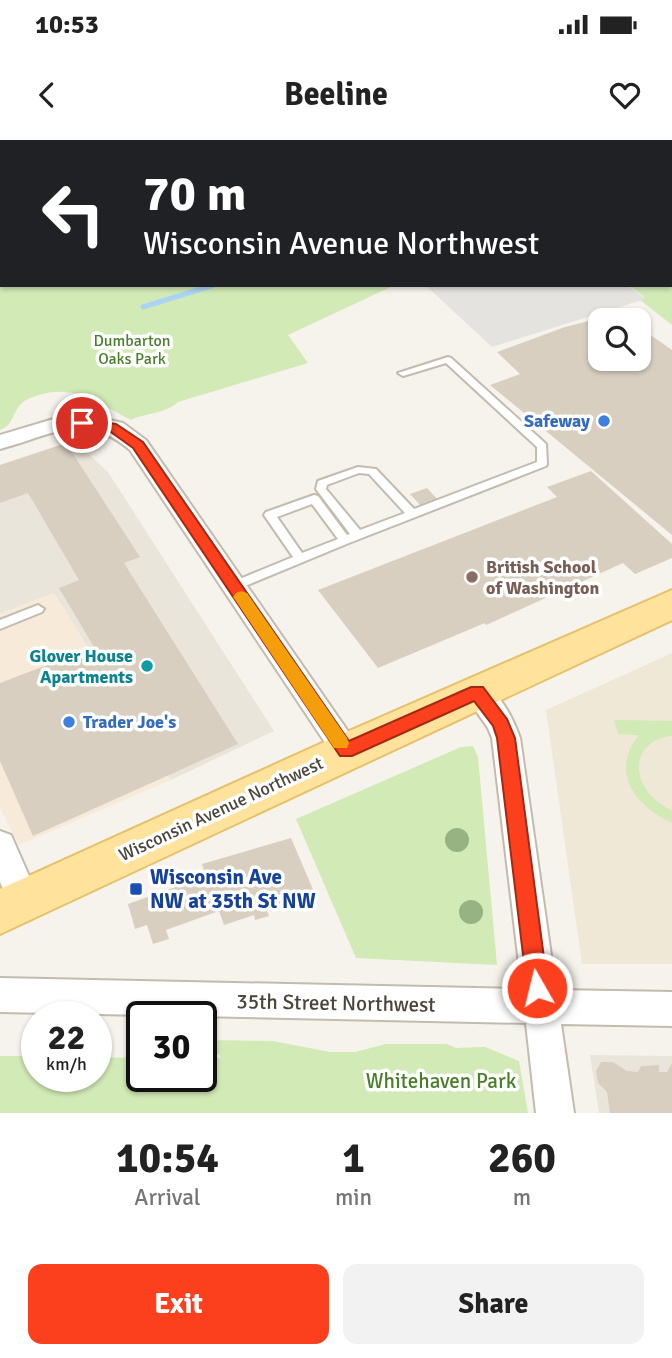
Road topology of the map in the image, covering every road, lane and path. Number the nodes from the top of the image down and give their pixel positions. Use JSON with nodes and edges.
{"nodes":[{"id":1,"x":403,"y":373,"type":"dead end"},
{"id":2,"x":55,"y":418,"type":"joint"},
{"id":3,"x":0,"y":442,"type":"edge"},
{"id":4,"x":413,"y":515,"type":"junction"},
{"id":5,"x":358,"y":536,"type":"junction"},
{"id":6,"x":345,"y":540,"type":"junction"},
{"id":7,"x":299,"y":558,"type":"junction"},
{"id":8,"x":234,"y":586,"type":"junction"},
{"id":9,"x":672,"y":604,"type":"edge"},
{"id":10,"x":38,"y":609,"type":"dead end"},
{"id":11,"x":0,"y":625,"type":"edge"},
{"id":12,"x":477,"y":692,"type":"junction"},
{"id":13,"x":346,"y":751,"type":"junction"},
{"id":14,"x":0,"y":845,"type":"edge"},
{"id":15,"x":12,"y":906,"type":"edge"},
{"id":16,"x":0,"y":995,"type":"edge"},
{"id":17,"x":540,"y":1007,"type":"junction"},
{"id":18,"x":672,"y":1009,"type":"edge"},
{"id":19,"x":555,"y":1113,"type":"edge"}],
"edges":[{"from":1,"to":4,"type":"lane"},
{"from":2,"to":3,"type":"street"},
{"from":2,"to":8,"type":"street"},
{"from":4,"to":5,"type":"lane"},
{"from":4,"to":5,"type":"lane"},
{"from":5,"to":6,"type":"lane"},
{"from":6,"to":7,"type":"lane"},
{"from":6,"to":7,"type":"lane"},
{"from":7,"to":8,"type":"lane"},
{"from":8,"to":13,"type":"street"},
{"from":9,"to":12,"type":"main road","name":"Wisconsin Avenue Northwest"},
{"from":10,"to":11,"type":"lane"},
{"from":12,"to":13,"type":"main road","name":"Wisconsin Avenue Northwest"},
{"from":12,"to":17,"type":"street"},
{"from":13,"to":15,"type":"main road","name":"Wisconsin Avenue Northwest"},
{"from":14,"to":15,"type":"street"},
{"from":16,"to":17,"type":"street","name":"35th Street Northwest"},
{"from":17,"to":18,"type":"street","name":"35th Street Northwest"},
{"from":17,"to":19,"type":"street"}]}
